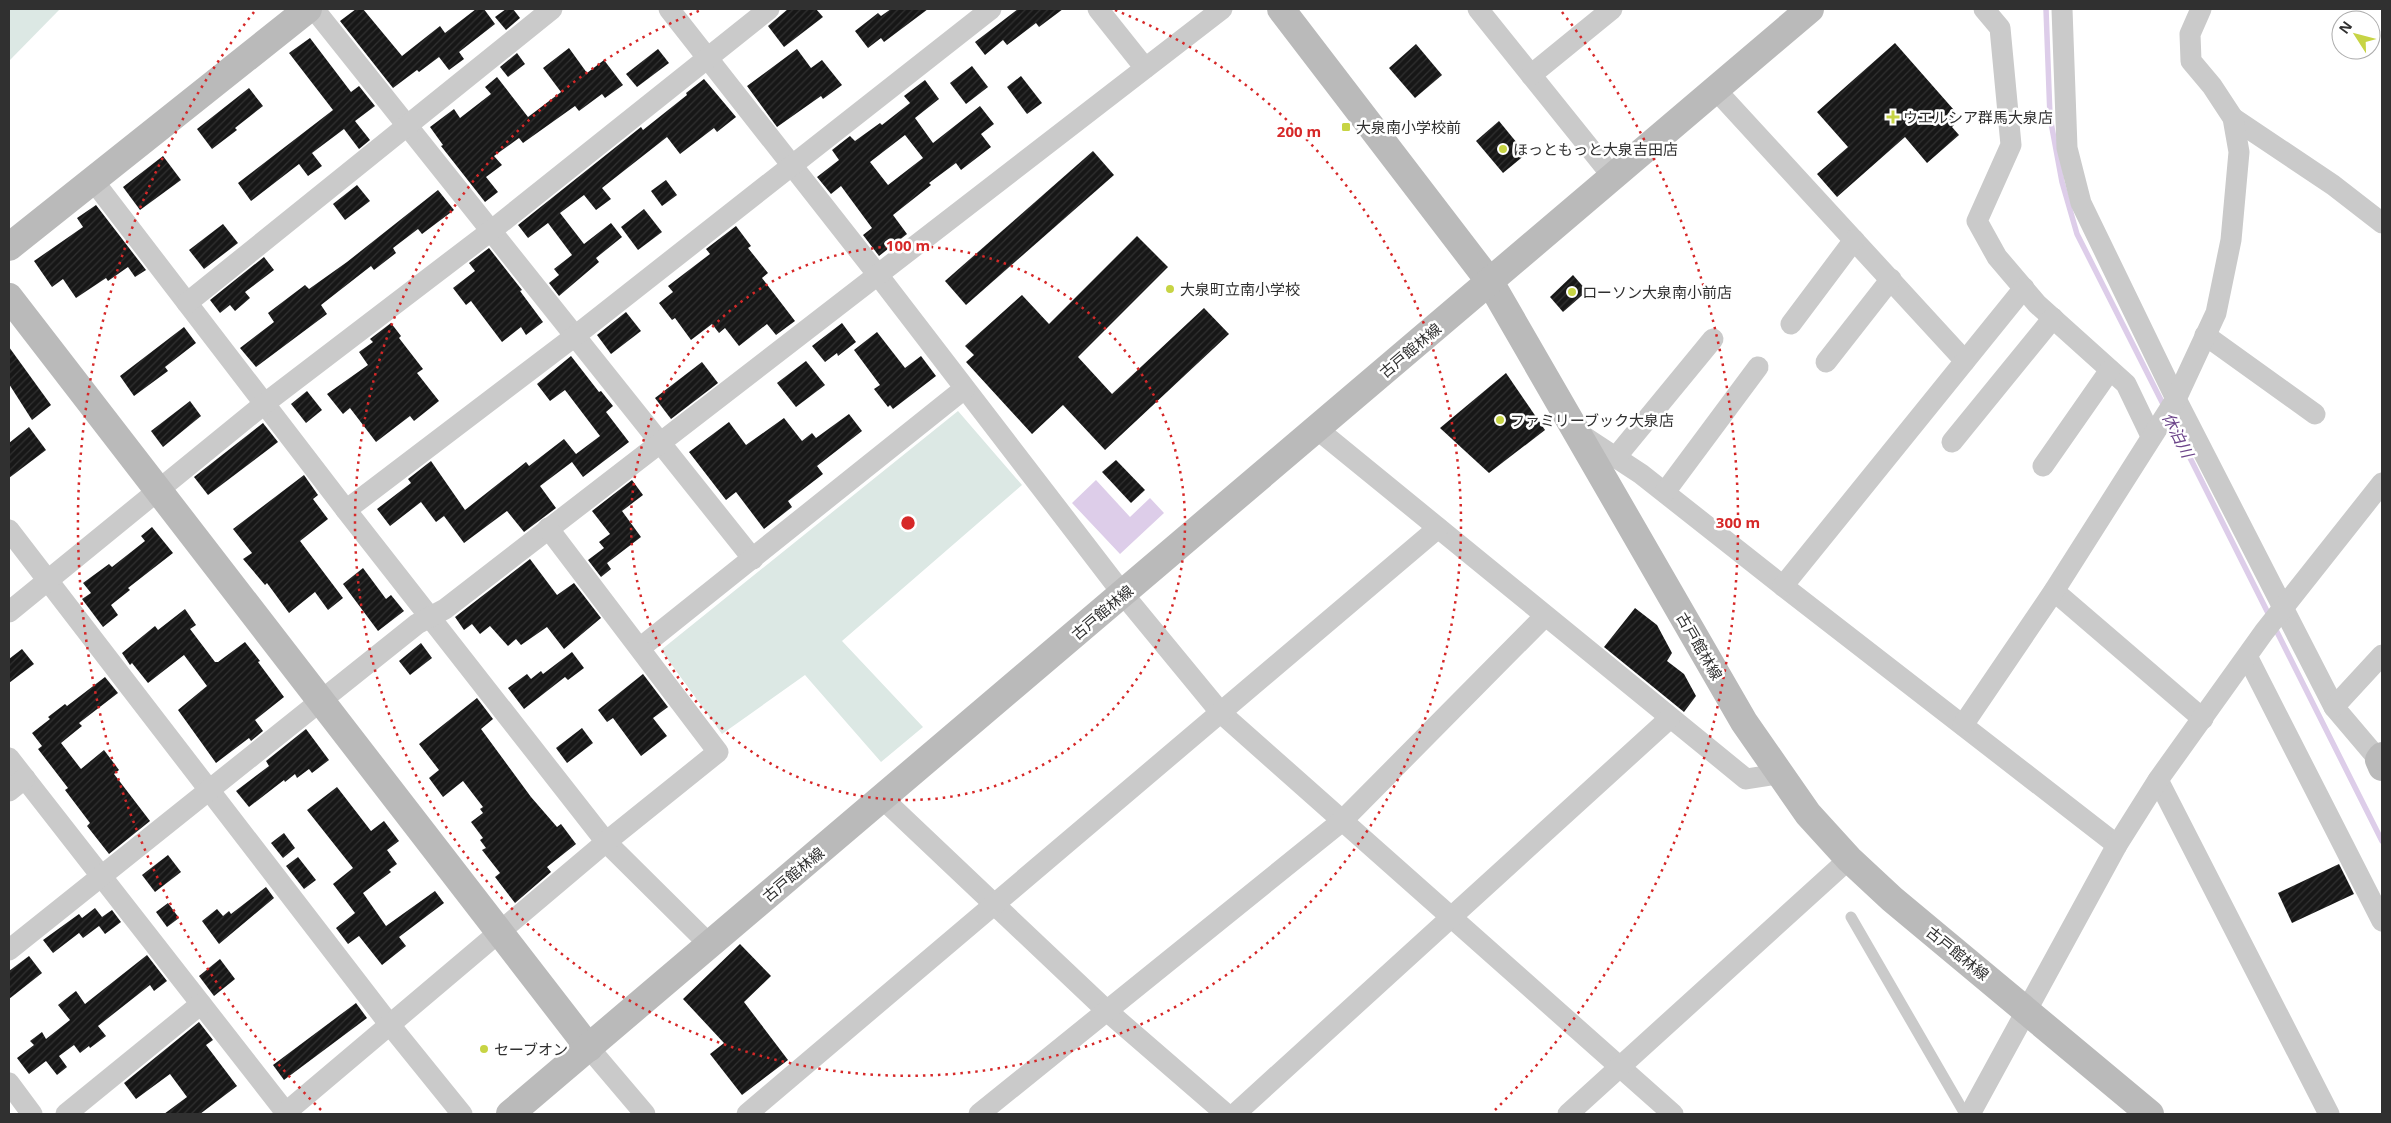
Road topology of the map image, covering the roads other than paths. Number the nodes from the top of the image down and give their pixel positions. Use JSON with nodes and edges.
{"nodes":[{"id":1,"x":308,"y":9,"type":"edge"},
{"id":2,"x":314,"y":9,"type":"edge"},
{"id":3,"x":552,"y":9,"type":"edge"},
{"id":4,"x":670,"y":9,"type":"edge"},
{"id":5,"x":769,"y":9,"type":"edge"},
{"id":6,"x":990,"y":9,"type":"edge"},
{"id":7,"x":1098,"y":9,"type":"edge"},
{"id":8,"x":1222,"y":9,"type":"edge"},
{"id":9,"x":1282,"y":9,"type":"edge"},
{"id":10,"x":1478,"y":9,"type":"edge"},
{"id":11,"x":1612,"y":9,"type":"edge"},
{"id":12,"x":1810,"y":9,"type":"edge"},
{"id":13,"x":1984,"y":9,"type":"edge"},
{"id":14,"x":2062,"y":9,"type":"edge"},
{"id":15,"x":2201,"y":9,"type":"edge"},
{"id":16,"x":708,"y":56,"type":"junction"},
{"id":17,"x":1144,"y":68,"type":"junction"},
{"id":18,"x":1531,"y":75,"type":"junction"},
{"id":19,"x":1715,"y":89,"type":"junction"},
{"id":20,"x":2233,"y":118,"type":"junction"},
{"id":21,"x":406,"y":126,"type":"junction"},
{"id":22,"x":792,"y":164,"type":"junction"},
{"id":23,"x":1613,"y":177,"type":"junction"},
{"id":24,"x":92,"y":179,"type":"junction"},
{"id":25,"x":2382,"y":223,"type":"edge"},
{"id":26,"x":492,"y":230,"type":"junction"},
{"id":27,"x":1854,"y":240,"type":"junction"},
{"id":28,"x":9,"y":247,"type":"edge"},
{"id":29,"x":878,"y":275,"type":"junction"},
{"id":30,"x":1891,"y":280,"type":"junction"},
{"id":31,"x":1490,"y":282,"type":"junction"},
{"id":32,"x":2024,"y":288,"type":"junction"},
{"id":33,"x":9,"y":297,"type":"edge"},
{"id":34,"x":187,"y":303,"type":"junction"},
{"id":35,"x":2053,"y":318,"type":"junction"},
{"id":36,"x":1791,"y":324,"type":"dead end"},
{"id":37,"x":2205,"y":335,"type":"junction"},
{"id":38,"x":575,"y":336,"type":"junction"},
{"id":39,"x":1713,"y":339,"type":"dead end"},
{"id":40,"x":1965,"y":361,"type":"junction"},
{"id":41,"x":1826,"y":362,"type":"dead end"},
{"id":42,"x":1758,"y":367,"type":"dead end"},
{"id":43,"x":2110,"y":370,"type":"junction"},
{"id":44,"x":964,"y":389,"type":"junction"},
{"id":45,"x":2176,"y":399,"type":"junction"},
{"id":46,"x":264,"y":404,"type":"junction"},
{"id":47,"x":2315,"y":414,"type":"dead end"},
{"id":48,"x":1317,"y":429,"type":"junction"},
{"id":49,"x":1574,"y":429,"type":"junction"},
{"id":50,"x":2155,"y":430,"type":"junction"},
{"id":51,"x":661,"y":442,"type":"junction"},
{"id":52,"x":1952,"y":442,"type":"dead end"},
{"id":53,"x":1616,"y":457,"type":"junction"},
{"id":54,"x":2043,"y":466,"type":"dead end"},
{"id":55,"x":2382,"y":483,"type":"edge"},
{"id":56,"x":158,"y":491,"type":"junction"},
{"id":57,"x":1665,"y":492,"type":"junction"},
{"id":58,"x":346,"y":510,"type":"junction"},
{"id":59,"x":548,"y":528,"type":"junction"},
{"id":60,"x":1438,"y":528,"type":"junction"},
{"id":61,"x":9,"y":530,"type":"edge"},
{"id":62,"x":753,"y":559,"type":"junction"},
{"id":63,"x":48,"y":581,"type":"junction"},
{"id":64,"x":1783,"y":586,"type":"junction"},
{"id":65,"x":2054,"y":591,"type":"junction"},
{"id":66,"x":1123,"y":594,"type":"junction"},
{"id":67,"x":2282,"y":609,"type":"junction"},
{"id":68,"x":9,"y":612,"type":"edge"},
{"id":69,"x":1545,"y":616,"type":"junction"},
{"id":70,"x":430,"y":617,"type":"junction"},
{"id":71,"x":640,"y":648,"type":"junction"},
{"id":72,"x":2382,"y":655,"type":"edge"},
{"id":73,"x":2248,"y":658,"type":"junction"},
{"id":74,"x":321,"y":702,"type":"junction"},
{"id":75,"x":2334,"y":707,"type":"junction"},
{"id":76,"x":1221,"y":713,"type":"junction"},
{"id":77,"x":1670,"y":718,"type":"junction"},
{"id":78,"x":2203,"y":719,"type":"junction"},
{"id":79,"x":1963,"y":725,"type":"junction"},
{"id":80,"x":9,"y":758,"type":"edge"},
{"id":81,"x":2381,"y":761,"type":"edge"},
{"id":82,"x":1778,"y":774,"type":"junction"},
{"id":83,"x":2158,"y":780,"type":"junction"},
{"id":84,"x":17,"y":785,"type":"edge"},
{"id":85,"x":209,"y":791,"type":"junction"},
{"id":86,"x":882,"y":798,"type":"junction"},
{"id":87,"x":1342,"y":821,"type":"junction"},
{"id":88,"x":606,"y":842,"type":"junction"},
{"id":89,"x":2117,"y":845,"type":"junction"},
{"id":90,"x":1850,"y":859,"type":"junction"},
{"id":91,"x":102,"y":877,"type":"junction"},
{"id":92,"x":993,"y":904,"type":"junction"},
{"id":93,"x":1451,"y":917,"type":"junction"},
{"id":94,"x":1851,"y":917,"type":"dead end"},
{"id":95,"x":2382,"y":921,"type":"edge"},
{"id":96,"x":500,"y":933,"type":"junction"},
{"id":97,"x":710,"y":945,"type":"junction"},
{"id":98,"x":9,"y":950,"type":"edge"},
{"id":99,"x":201,"y":1004,"type":"junction"},
{"id":100,"x":2028,"y":1010,"type":"junction"},
{"id":101,"x":1107,"y":1011,"type":"junction"},
{"id":102,"x":390,"y":1025,"type":"junction"},
{"id":103,"x":589,"y":1048,"type":"junction"},
{"id":104,"x":1620,"y":1067,"type":"junction"},
{"id":105,"x":9,"y":1084,"type":"edge"},
{"id":106,"x":32,"y":1114,"type":"edge"},
{"id":107,"x":66,"y":1114,"type":"edge"},
{"id":108,"x":286,"y":1114,"type":"edge"},
{"id":109,"x":462,"y":1114,"type":"edge"},
{"id":110,"x":510,"y":1114,"type":"edge"},
{"id":111,"x":645,"y":1114,"type":"edge"},
{"id":112,"x":747,"y":1114,"type":"edge"},
{"id":113,"x":979,"y":1114,"type":"edge"},
{"id":114,"x":1226,"y":1114,"type":"edge"},
{"id":115,"x":1235,"y":1114,"type":"edge"},
{"id":116,"x":1568,"y":1114,"type":"edge"},
{"id":117,"x":1673,"y":1114,"type":"edge"},
{"id":118,"x":1965,"y":1114,"type":"edge"},
{"id":119,"x":1970,"y":1114,"type":"edge"},
{"id":120,"x":2150,"y":1114,"type":"edge"},
{"id":121,"x":2329,"y":1114,"type":"edge"}],
"edges":[{"from":1,"to":24,"type":"main road"},
{"from":2,"to":21,"type":"street"},
{"from":3,"to":21,"type":"street"},
{"from":4,"to":16,"type":"street"},
{"from":5,"to":16,"type":"street"},
{"from":6,"to":22,"type":"street"},
{"from":7,"to":17,"type":"street"},
{"from":8,"to":17,"type":"street"},
{"from":9,"to":31,"type":"main road"},
{"from":10,"to":18,"type":"street"},
{"from":11,"to":18,"type":"street"},
{"from":12,"to":19,"type":"main road"},
{"from":13,"to":32,"type":"street"},
{"from":14,"to":45,"type":"street"},
{"from":15,"to":20,"type":"street"},
{"from":16,"to":22,"type":"street"},
{"from":16,"to":26,"type":"street"},
{"from":17,"to":29,"type":"street"},
{"from":18,"to":23,"type":"street"},
{"from":19,"to":23,"type":"main road"},
{"from":19,"to":27,"type":"street"},
{"from":20,"to":25,"type":"street"},
{"from":20,"to":37,"type":"street"},
{"from":21,"to":26,"type":"street"},
{"from":21,"to":34,"type":"street"},
{"from":22,"to":29,"type":"street"},
{"from":22,"to":38,"type":"street"},
{"from":23,"to":31,"type":"main road"},
{"from":24,"to":28,"type":"main road"},
{"from":24,"to":34,"type":"street"},
{"from":26,"to":38,"type":"street"},
{"from":26,"to":46,"type":"street"},
{"from":27,"to":30,"type":"street"},
{"from":27,"to":36,"type":"street"},
{"from":29,"to":44,"type":"street"},
{"from":29,"to":51,"type":"street"},
{"from":30,"to":40,"type":"street"},
{"from":30,"to":41,"type":"street"},
{"from":31,"to":48,"type":"main road","name":"古戸館林線"},
{"from":31,"to":49,"type":"main road","name":"古戸館林線"},
{"from":32,"to":35,"type":"street"},
{"from":32,"to":40,"type":"street"},
{"from":33,"to":56,"type":"main road"},
{"from":34,"to":46,"type":"street"},
{"from":35,"to":43,"type":"street"},
{"from":35,"to":52,"type":"street"},
{"from":37,"to":45,"type":"street"},
{"from":37,"to":47,"type":"street"},
{"from":38,"to":51,"type":"street"},
{"from":38,"to":58,"type":"street"},
{"from":39,"to":53,"type":"street"},
{"from":40,"to":64,"type":"street"},
{"from":42,"to":57,"type":"street"},
{"from":43,"to":50,"type":"street"},
{"from":43,"to":54,"type":"street"},
{"from":44,"to":62,"type":"street"},
{"from":44,"to":66,"type":"street"},
{"from":45,"to":50,"type":"street"},
{"from":45,"to":67,"type":"street"},
{"from":46,"to":56,"type":"street"},
{"from":46,"to":58,"type":"street"},
{"from":48,"to":60,"type":"street"},
{"from":48,"to":66,"type":"main road","name":"古戸館林線"},
{"from":49,"to":53,"type":"street"},
{"from":49,"to":82,"type":"main road","name":"古戸館林線"},
{"from":50,"to":65,"type":"street"},
{"from":51,"to":59,"type":"street"},
{"from":51,"to":62,"type":"street"},
{"from":53,"to":57,"type":"street"},
{"from":55,"to":67,"type":"street"},
{"from":56,"to":63,"type":"street"},
{"from":56,"to":74,"type":"main road"},
{"from":57,"to":64,"type":"street"},
{"from":58,"to":70,"type":"street"},
{"from":59,"to":70,"type":"street"},
{"from":59,"to":71,"type":"street"},
{"from":60,"to":69,"type":"street"},
{"from":60,"to":76,"type":"street"},
{"from":61,"to":63,"type":"street"},
{"from":62,"to":71,"type":"street"},
{"from":63,"to":68,"type":"street"},
{"from":63,"to":85,"type":"street"},
{"from":64,"to":79,"type":"street"},
{"from":65,"to":78,"type":"street"},
{"from":65,"to":79,"type":"street"},
{"from":66,"to":76,"type":"street"},
{"from":66,"to":86,"type":"main road","name":"古戸館林線"},
{"from":67,"to":73,"type":"street"},
{"from":67,"to":75,"type":"street"},
{"from":69,"to":77,"type":"street"},
{"from":69,"to":87,"type":"street"},
{"from":70,"to":74,"type":"street"},
{"from":70,"to":88,"type":"street"},
{"from":71,"to":88,"type":"street"},
{"from":72,"to":75,"type":"street"},
{"from":73,"to":78,"type":"street"},
{"from":73,"to":95,"type":"street"},
{"from":74,"to":85,"type":"street"},
{"from":74,"to":96,"type":"main road"},
{"from":75,"to":81,"type":"street"},
{"from":76,"to":87,"type":"street"},
{"from":76,"to":92,"type":"street"},
{"from":77,"to":82,"type":"street"},
{"from":77,"to":93,"type":"street"},
{"from":78,"to":83,"type":"street"},
{"from":79,"to":89,"type":"street"},
{"from":80,"to":84,"type":"street"},
{"from":82,"to":90,"type":"main road","name":"古戸館林線"},
{"from":83,"to":89,"type":"street"},
{"from":83,"to":121,"type":"street"},
{"from":84,"to":91,"type":"street"},
{"from":85,"to":91,"type":"street"},
{"from":85,"to":102,"type":"street"},
{"from":86,"to":92,"type":"street"},
{"from":86,"to":97,"type":"main road","name":"古戸館林線"},
{"from":87,"to":93,"type":"street"},
{"from":87,"to":101,"type":"street"},
{"from":88,"to":96,"type":"street"},
{"from":88,"to":97,"type":"street"},
{"from":89,"to":100,"type":"street"},
{"from":90,"to":100,"type":"main road","name":"古戸館林線"},
{"from":90,"to":104,"type":"street"},
{"from":91,"to":98,"type":"street"},
{"from":91,"to":99,"type":"street"},
{"from":92,"to":101,"type":"street"},
{"from":92,"to":112,"type":"street"},
{"from":93,"to":104,"type":"street"},
{"from":93,"to":115,"type":"street"},
{"from":94,"to":118,"type":"lane"},
{"from":96,"to":102,"type":"street"},
{"from":96,"to":103,"type":"main road"},
{"from":97,"to":103,"type":"main road","name":"古戸館林線"},
{"from":99,"to":107,"type":"street"},
{"from":99,"to":108,"type":"street"},
{"from":100,"to":119,"type":"street"},
{"from":100,"to":120,"type":"main road","name":"古戸館林線"},
{"from":101,"to":113,"type":"street"},
{"from":101,"to":114,"type":"street"},
{"from":102,"to":108,"type":"street"},
{"from":102,"to":109,"type":"street"},
{"from":103,"to":110,"type":"main road","name":"古戸館林線"},
{"from":103,"to":111,"type":"street"},
{"from":104,"to":116,"type":"street"},
{"from":104,"to":117,"type":"street"},
{"from":105,"to":106,"type":"street"}]}
